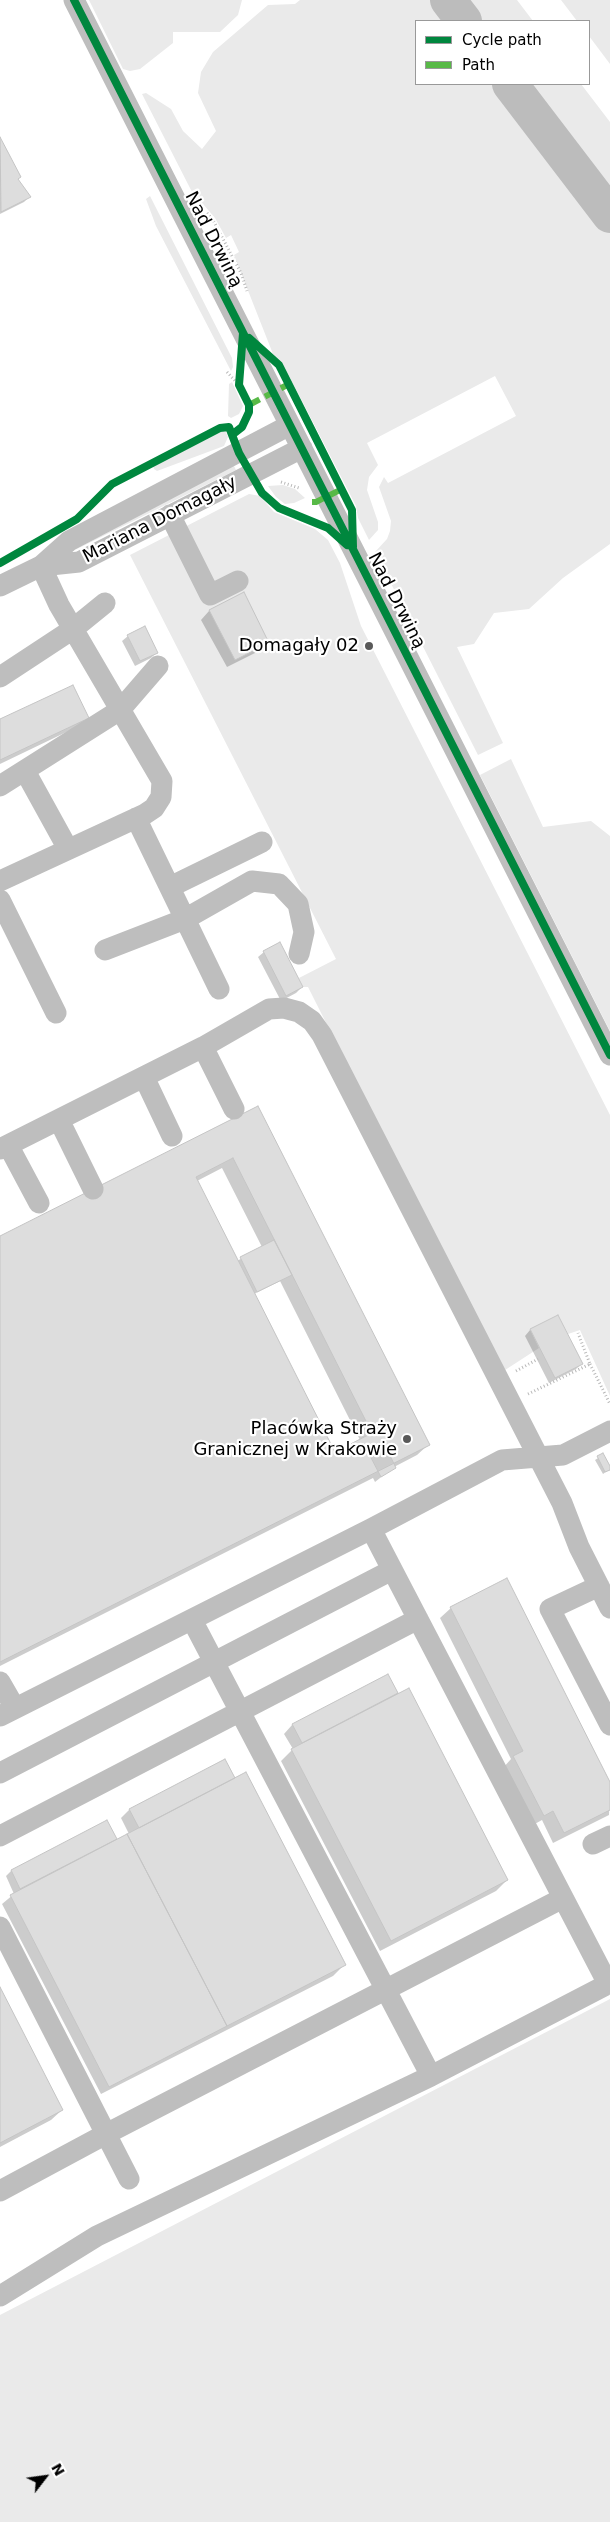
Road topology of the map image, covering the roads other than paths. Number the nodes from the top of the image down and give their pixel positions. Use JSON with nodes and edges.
{"nodes":[{"id":1,"x":74,"y":0,"type":"edge"},
{"id":2,"x":290,"y":426,"type":"junction"},
{"id":3,"x":302,"y":448,"type":"junction"},
{"id":4,"x":170,"y":515,"type":"junction"},
{"id":5,"x":40,"y":566,"type":"junction"},
{"id":6,"x":238,"y":581,"type":"dead end"},
{"id":7,"x":0,"y":586,"type":"edge"},
{"id":8,"x":105,"y":603,"type":"dead end"},
{"id":9,"x":73,"y":630,"type":"junction"},
{"id":10,"x":158,"y":666,"type":"dead end"},
{"id":11,"x":0,"y":678,"type":"edge"},
{"id":12,"x":120,"y":710,"type":"junction"},
{"id":13,"x":25,"y":770,"type":"junction"},
{"id":14,"x":0,"y":786,"type":"edge"},
{"id":15,"x":136,"y":818,"type":"junction"},
{"id":16,"x":262,"y":842,"type":"dead end"},
{"id":17,"x":68,"y":849,"type":"junction"},
{"id":18,"x":0,"y":881,"type":"edge"},
{"id":19,"x":170,"y":887,"type":"junction"},
{"id":20,"x":0,"y":900,"type":"edge"},
{"id":21,"x":185,"y":919,"type":"junction"},
{"id":22,"x":106,"y":950,"type":"dead end"},
{"id":23,"x":299,"y":954,"type":"dead end"},
{"id":24,"x":219,"y":989,"type":"dead end"},
{"id":25,"x":56,"y":1013,"type":"dead end"},
{"id":26,"x":203,"y":1047,"type":"junction"},
{"id":27,"x":610,"y":1055,"type":"edge"},
{"id":28,"x":144,"y":1077,"type":"junction"},
{"id":29,"x":234,"y":1109,"type":"dead end"},
{"id":30,"x":59,"y":1120,"type":"junction"},
{"id":31,"x":172,"y":1136,"type":"dead end"},
{"id":32,"x":4,"y":1147,"type":"edge"},
{"id":33,"x":93,"y":1189,"type":"dead end"},
{"id":34,"x":39,"y":1203,"type":"dead end"},
{"id":35,"x":610,"y":1431,"type":"edge"},
{"id":36,"x":538,"y":1458,"type":"junction"},
{"id":37,"x":371,"y":1530,"type":"junction"},
{"id":38,"x":392,"y":1570,"type":"junction"},
{"id":39,"x":599,"y":1586,"type":"junction"},
{"id":40,"x":610,"y":1608,"type":"edge"},
{"id":41,"x":418,"y":1619,"type":"junction"},
{"id":42,"x":192,"y":1620,"type":"junction"},
{"id":43,"x":214,"y":1662,"type":"junction"},
{"id":44,"x":0,"y":1682,"type":"edge"},
{"id":45,"x":240,"y":1711,"type":"junction"},
{"id":46,"x":8,"y":1712,"type":"edge"},
{"id":47,"x":610,"y":1725,"type":"edge"},
{"id":48,"x":0,"y":1773,"type":"edge"},
{"id":49,"x":0,"y":1836,"type":"edge"},
{"id":50,"x":563,"y":1898,"type":"junction"},
{"id":51,"x":0,"y":1927,"type":"edge"},
{"id":52,"x":609,"y":1984,"type":"edge"},
{"id":53,"x":386,"y":1990,"type":"junction"},
{"id":54,"x":431,"y":2076,"type":"junction"},
{"id":55,"x":106,"y":2134,"type":"junction"},
{"id":56,"x":129,"y":2179,"type":"dead end"},
{"id":57,"x":0,"y":2191,"type":"edge"},
{"id":58,"x":0,"y":2296,"type":"edge"}],
"edges":[{"from":1,"to":2,"type":"street","name":"Nad Drwiną"},
{"from":2,"to":3,"type":"street","name":"Nad Drwiną"},
{"from":2,"to":5,"type":"street","name":"Mariana Domagały"},
{"from":3,"to":4,"type":"street","name":"Mariana Domagały"},
{"from":3,"to":27,"type":"street","name":"Nad Drwiną"},
{"from":4,"to":5,"type":"street","name":"Mariana Domagały"},
{"from":4,"to":6,"type":"street"},
{"from":5,"to":7,"type":"street","name":"Mariana Domagały"},
{"from":5,"to":9,"type":"street"},
{"from":8,"to":9,"type":"street"},
{"from":9,"to":11,"type":"street"},
{"from":9,"to":12,"type":"street"},
{"from":10,"to":12,"type":"street"},
{"from":12,"to":13,"type":"street"},
{"from":12,"to":15,"type":"street"},
{"from":13,"to":14,"type":"street"},
{"from":13,"to":17,"type":"street"},
{"from":15,"to":17,"type":"street"},
{"from":15,"to":19,"type":"street"},
{"from":16,"to":19,"type":"street"},
{"from":17,"to":18,"type":"street"},
{"from":19,"to":21,"type":"street"},
{"from":20,"to":25,"type":"street"},
{"from":21,"to":22,"type":"street"},
{"from":21,"to":23,"type":"street"},
{"from":21,"to":24,"type":"street"},
{"from":26,"to":28,"type":"street"},
{"from":26,"to":29,"type":"street"},
{"from":26,"to":36,"type":"street"},
{"from":28,"to":30,"type":"street"},
{"from":28,"to":31,"type":"street"},
{"from":30,"to":32,"type":"street"},
{"from":30,"to":33,"type":"street"},
{"from":32,"to":34,"type":"street"},
{"from":35,"to":36,"type":"street"},
{"from":36,"to":37,"type":"street"},
{"from":36,"to":39,"type":"street"},
{"from":37,"to":38,"type":"street"},
{"from":37,"to":42,"type":"street"},
{"from":38,"to":41,"type":"street"},
{"from":38,"to":43,"type":"street"},
{"from":39,"to":40,"type":"street"},
{"from":39,"to":47,"type":"street"},
{"from":41,"to":45,"type":"street"},
{"from":41,"to":50,"type":"street"},
{"from":42,"to":43,"type":"street"},
{"from":42,"to":46,"type":"street"},
{"from":43,"to":45,"type":"street"},
{"from":43,"to":48,"type":"street"},
{"from":44,"to":46,"type":"street"},
{"from":45,"to":49,"type":"street"},
{"from":45,"to":53,"type":"street"},
{"from":50,"to":52,"type":"street"},
{"from":50,"to":53,"type":"street"},
{"from":51,"to":55,"type":"street"},
{"from":52,"to":54,"type":"street"},
{"from":53,"to":54,"type":"street"},
{"from":53,"to":55,"type":"street"},
{"from":54,"to":58,"type":"street"},
{"from":55,"to":56,"type":"street"},
{"from":55,"to":57,"type":"street"}]}
